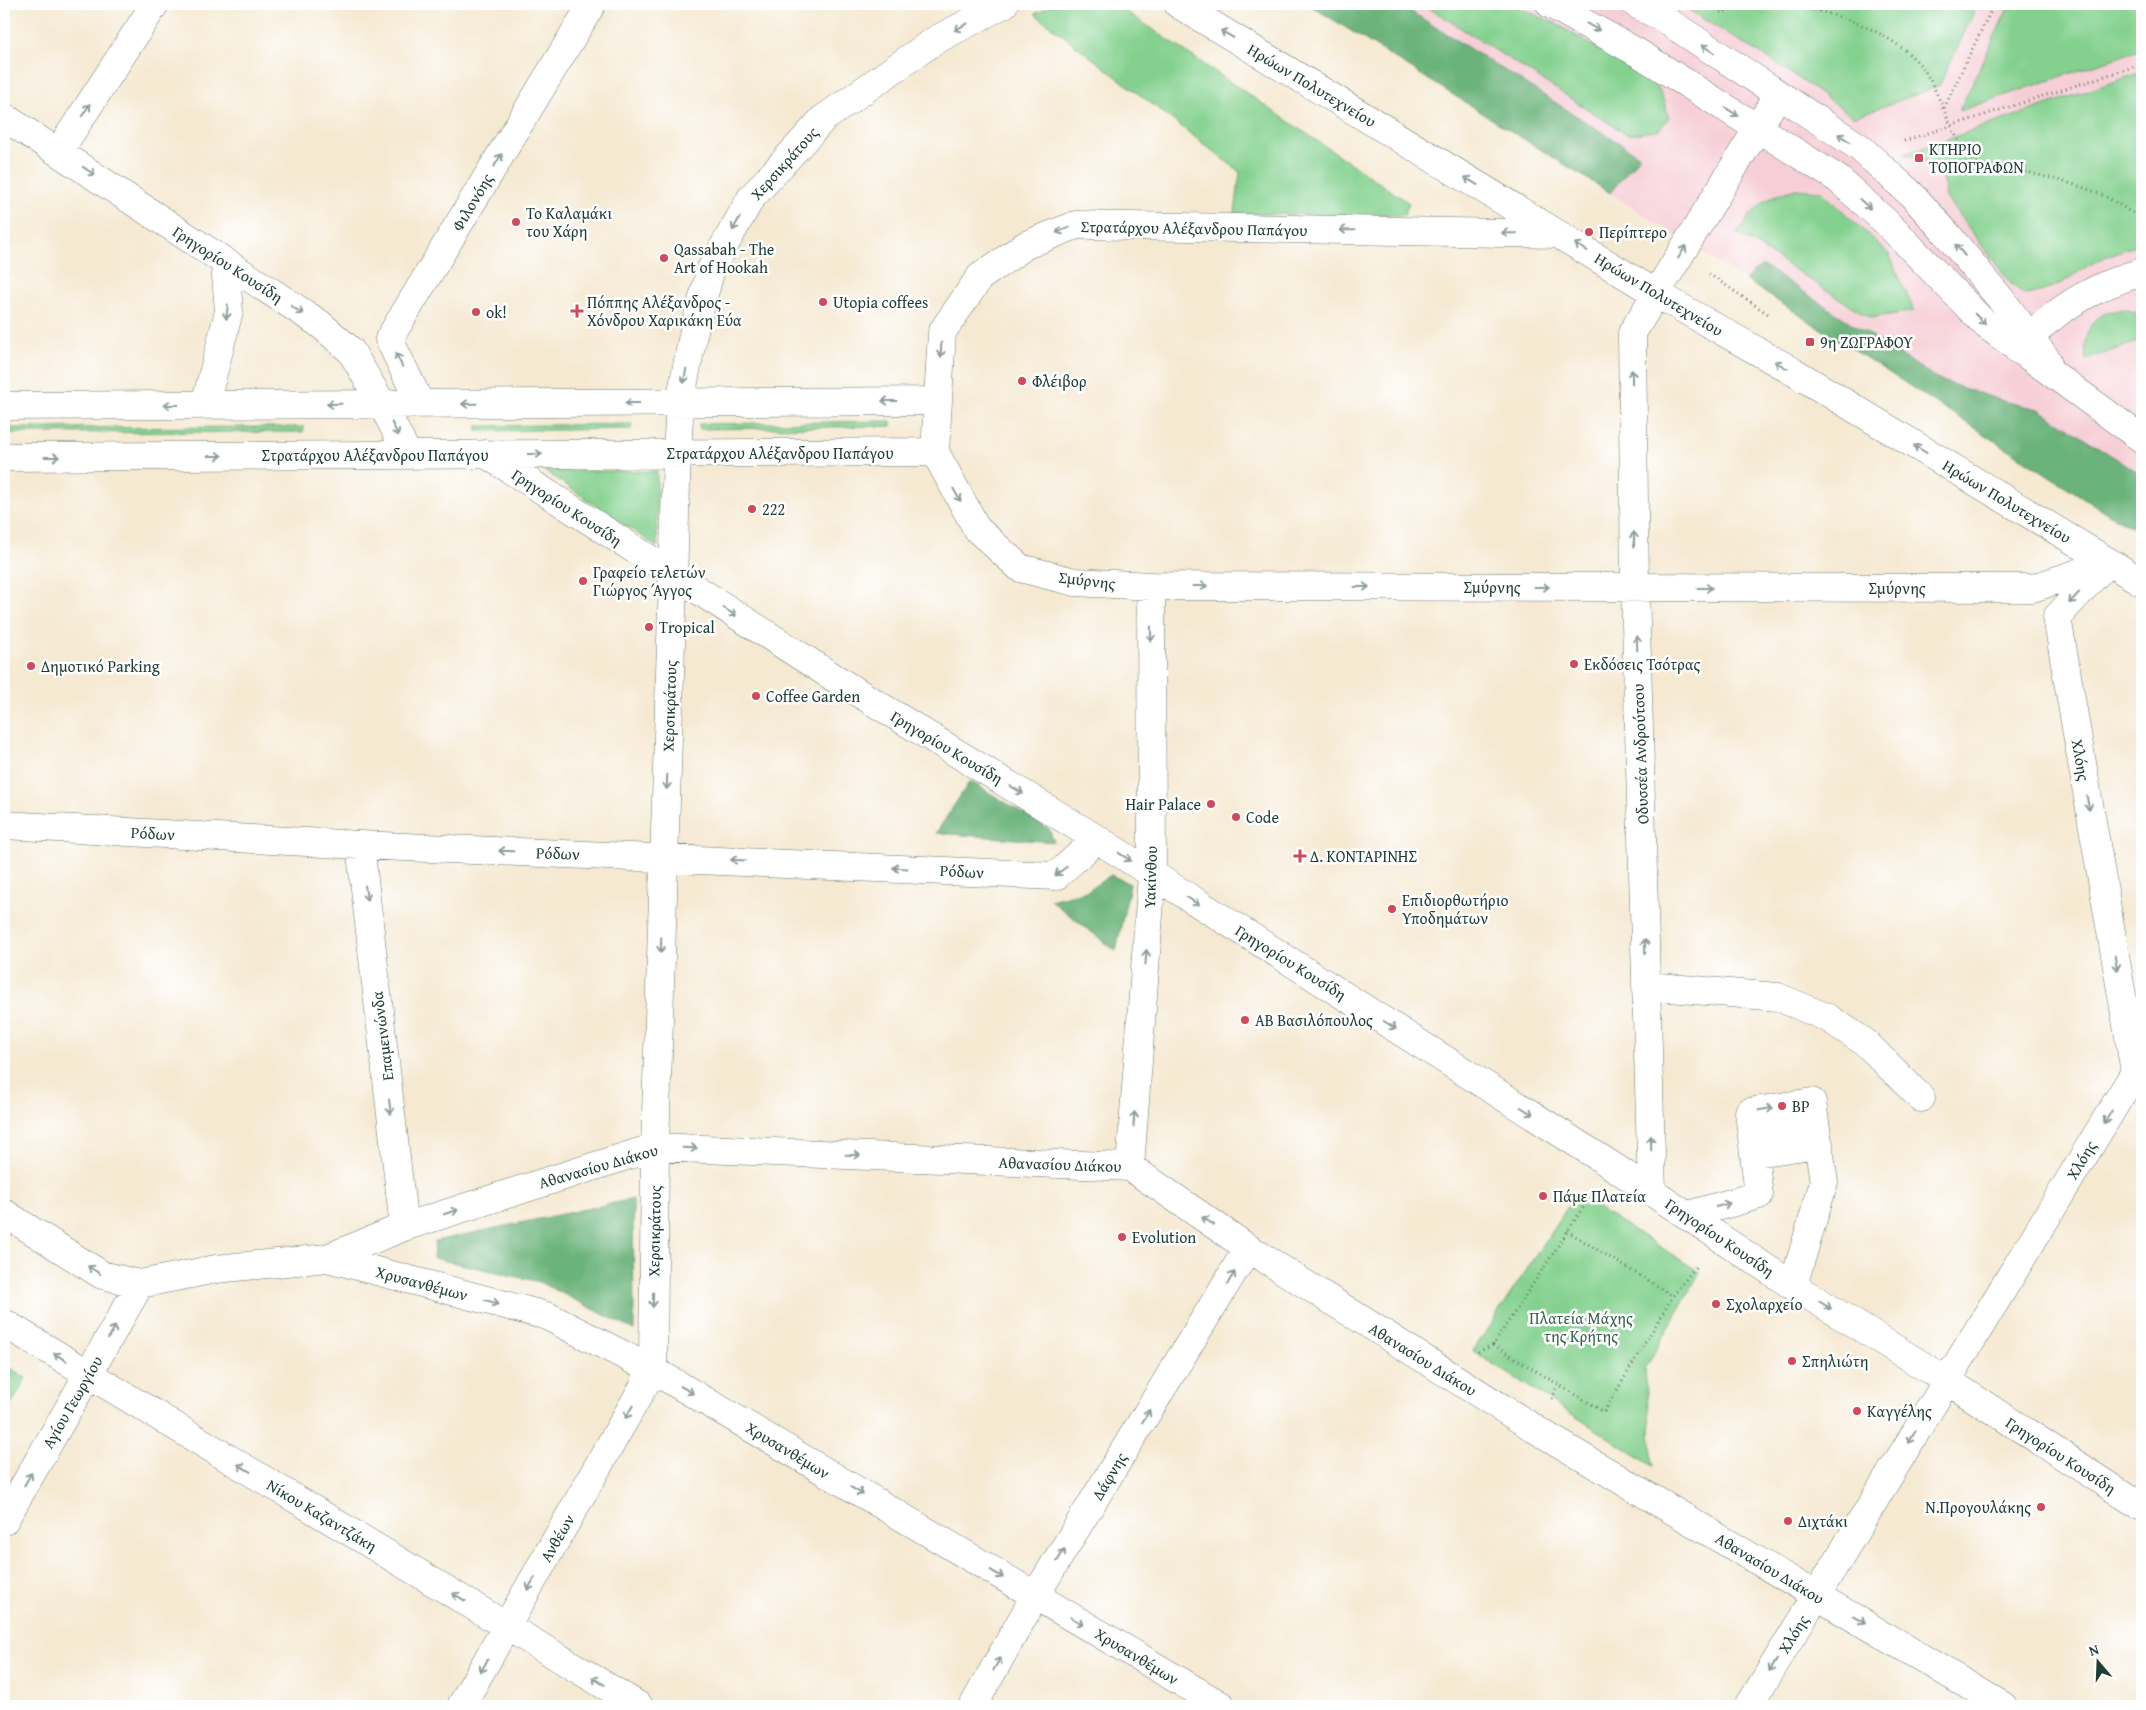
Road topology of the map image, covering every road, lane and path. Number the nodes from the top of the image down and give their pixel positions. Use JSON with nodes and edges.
{"nodes":[{"id":1,"x":155,"y":4,"type":"edge"},
{"id":2,"x":592,"y":4,"type":"edge"},
{"id":3,"x":1004,"y":4,"type":"edge"},
{"id":4,"x":1178,"y":4,"type":"edge"},
{"id":5,"x":1550,"y":4,"type":"edge"},
{"id":6,"x":1636,"y":4,"type":"edge"},
{"id":7,"x":1994,"y":4,"type":"edge"},
{"id":8,"x":1717,"y":13,"type":"dead end"},
{"id":9,"x":2142,"y":64,"type":"edge"},
{"id":10,"x":1778,"y":95,"type":"junction"},
{"id":11,"x":1944,"y":108,"type":"junction"},
{"id":12,"x":4,"y":117,"type":"edge"},
{"id":13,"x":1952,"y":125,"type":"junction"},
{"id":14,"x":1757,"y":128,"type":"junction"},
{"id":15,"x":59,"y":151,"type":"junction"},
{"id":16,"x":1877,"y":163,"type":"junction"},
{"id":17,"x":2142,"y":218,"type":"edge"},
{"id":18,"x":1558,"y":234,"type":"junction"},
{"id":19,"x":225,"y":264,"type":"junction"},
{"id":20,"x":1700,"y":269,"type":"dead end"},
{"id":21,"x":2142,"y":272,"type":"edge"},
{"id":22,"x":1657,"y":294,"type":"junction"},
{"id":23,"x":1771,"y":316,"type":"dead end"},
{"id":24,"x":2024,"y":343,"type":"junction"},
{"id":25,"x":938,"y":401,"type":"junction"},
{"id":26,"x":680,"y":402,"type":"junction"},
{"id":27,"x":420,"y":403,"type":"junction"},
{"id":28,"x":382,"y":404,"type":"junction"},
{"id":29,"x":205,"y":405,"type":"junction"},
{"id":30,"x":4,"y":406,"type":"edge"},
{"id":31,"x":2142,"y":439,"type":"edge"},
{"id":32,"x":935,"y":452,"type":"junction"},
{"id":33,"x":677,"y":453,"type":"junction"},
{"id":34,"x":408,"y":454,"type":"junction"},
{"id":35,"x":486,"y":454,"type":"junction"},
{"id":36,"x":4,"y":457,"type":"edge"},
{"id":37,"x":2108,"y":563,"type":"junction"},
{"id":38,"x":674,"y":576,"type":"junction"},
{"id":39,"x":2142,"y":582,"type":"edge"},
{"id":40,"x":1151,"y":586,"type":"junction"},
{"id":41,"x":1635,"y":588,"type":"junction"},
{"id":42,"x":4,"y":825,"type":"edge"},
{"id":43,"x":1097,"y":839,"type":"junction"},
{"id":44,"x":360,"y":845,"type":"junction"},
{"id":45,"x":664,"y":857,"type":"junction"},
{"id":46,"x":1152,"y":875,"type":"junction"},
{"id":47,"x":1646,"y":986,"type":"junction"},
{"id":48,"x":2138,"y":1075,"type":"edge"},
{"id":49,"x":1921,"y":1098,"type":"dead end"},
{"id":50,"x":1817,"y":1134,"type":"junction"},
{"id":51,"x":1754,"y":1143,"type":"junction"},
{"id":52,"x":655,"y":1146,"type":"junction"},
{"id":53,"x":1611,"y":1165,"type":"junction"},
{"id":54,"x":1130,"y":1167,"type":"junction"},
{"id":55,"x":1652,"y":1192,"type":"junction"},
{"id":56,"x":4,"y":1213,"type":"edge"},
{"id":57,"x":1688,"y":1215,"type":"junction"},
{"id":58,"x":404,"y":1226,"type":"junction"},
{"id":59,"x":1567,"y":1231,"type":"junction"},
{"id":60,"x":1720,"y":1236,"type":"junction"},
{"id":61,"x":1248,"y":1248,"type":"junction"},
{"id":62,"x":327,"y":1258,"type":"junction"},
{"id":63,"x":140,"y":1284,"type":"junction"},
{"id":64,"x":1793,"y":1286,"type":"junction"},
{"id":65,"x":1673,"y":1296,"type":"junction"},
{"id":66,"x":4,"y":1323,"type":"edge"},
{"id":67,"x":1493,"y":1345,"type":"junction"},
{"id":68,"x":1439,"y":1369,"type":"junction"},
{"id":69,"x":653,"y":1370,"type":"junction"},
{"id":70,"x":88,"y":1374,"type":"junction"},
{"id":71,"x":1946,"y":1380,"type":"junction"},
{"id":72,"x":2142,"y":1507,"type":"edge"},
{"id":73,"x":4,"y":1521,"type":"edge"},
{"id":74,"x":1817,"y":1595,"type":"junction"},
{"id":75,"x":1035,"y":1596,"type":"junction"},
{"id":76,"x":507,"y":1626,"type":"junction"},
{"id":77,"x":461,"y":1706,"type":"edge"},
{"id":78,"x":639,"y":1706,"type":"edge"},
{"id":79,"x":973,"y":1706,"type":"edge"},
{"id":80,"x":1222,"y":1706,"type":"edge"},
{"id":81,"x":1748,"y":1706,"type":"edge"},
{"id":82,"x":2003,"y":1706,"type":"edge"}],
"edges":[{"from":15,"to":1,"type":"street","one_way":true},
{"from":27,"to":2,"type":"street","name":"Φιλονόης","one_way":true},
{"from":3,"to":26,"type":"street","name":"Χερσικράτους","one_way":true},
{"from":18,"to":4,"type":"street","name":"Ηρώων Πολυτεχνείου","one_way":true},
{"from":5,"to":14,"type":"street","one_way":true},
{"from":10,"to":6,"type":"street","one_way":true},
{"from":7,"to":11,"type":"path"},
{"from":8,"to":11,"type":"path"},
{"from":9,"to":13,"type":"path"},
{"from":10,"to":14,"type":"street","name":"Οδυσσέα Ανδρούτσου"},
{"from":16,"to":10,"type":"street","one_way":true},
{"from":11,"to":13,"type":"path"},
{"from":12,"to":15,"type":"street","name":"Γρηγορίου Κουσίδη"},
{"from":13,"to":16,"type":"path"},
{"from":13,"to":17,"type":"path"},
{"from":22,"to":14,"type":"street","name":"Οδυσσέα Ανδρούτσου","one_way":true},
{"from":14,"to":24,"type":"street","one_way":true},
{"from":15,"to":19,"type":"street","name":"Γρηγορίου Κουσίδη","one_way":true},
{"from":24,"to":16,"type":"street","one_way":true},
{"from":22,"to":18,"type":"street","name":"Ηρώων Πολυτεχνείου","one_way":true},
{"from":18,"to":25,"type":"street","name":"Στρατάρχου Αλέξανδρου Παπάγου","one_way":true},
{"from":19,"to":28,"type":"street","name":"Γρηγορίου Κουσίδη","one_way":true},
{"from":19,"to":29,"type":"street","one_way":true},
{"from":20,"to":23,"type":"path"},
{"from":21,"to":24,"type":"street"},
{"from":37,"to":22,"type":"street","name":"Ηρώων Πολυτεχνείου","one_way":true},
{"from":41,"to":22,"type":"street","name":"Οδυσσέα Ανδρούτσου","one_way":true},
{"from":24,"to":31,"type":"street"},
{"from":25,"to":26,"type":"street","one_way":true},
{"from":25,"to":32,"type":"street","name":"Στρατάρχου Αλέξανδρου Παπάγου"},
{"from":26,"to":27,"type":"street","one_way":true},
{"from":26,"to":33,"type":"street","name":"Χερσικράτους"},
{"from":27,"to":28,"type":"street"},
{"from":28,"to":29,"type":"street","one_way":true},
{"from":28,"to":34,"type":"street","name":"Γρηγορίου Κουσίδη","one_way":true},
{"from":29,"to":30,"type":"street","one_way":true},
{"from":32,"to":33,"type":"street","name":"Στρατάρχου Αλέξανδρου Παπάγου"},
{"from":32,"to":40,"type":"street","name":"Σμύρνης","one_way":true},
{"from":35,"to":33,"type":"street","name":"Στρατάρχου Αλέξανδρου Παπάγου","one_way":true},
{"from":33,"to":38,"type":"street","name":"Χερσικράτους"},
{"from":34,"to":35,"type":"street","name":"Στρατάρχου Αλέξανδρου Παπάγου"},
{"from":36,"to":34,"type":"street","name":"Στρατάρχου Αλέξανδρου Παπάγου","one_way":true},
{"from":35,"to":38,"type":"street","name":"Γρηγορίου Κουσίδη"},
{"from":37,"to":39,"type":"street","name":"Ηρώων Πολυτεχνείου"},
{"from":41,"to":37,"type":"street","name":"Σμύρνης","one_way":true},
{"from":37,"to":48,"type":"street","name":"Χλόης","one_way":true},
{"from":38,"to":43,"type":"street","name":"Γρηγορίου Κουσίδη","one_way":true},
{"from":38,"to":45,"type":"street","name":"Χερσικράτους","one_way":true},
{"from":40,"to":41,"type":"street","name":"Σμύρνης","one_way":true},
{"from":40,"to":46,"type":"street","name":"Υακίνθου","one_way":true},
{"from":47,"to":41,"type":"street","name":"Οδυσσέα Ανδρούτσου","one_way":true},
{"from":42,"to":44,"type":"street","name":"Ρόδων"},
{"from":43,"to":45,"type":"street","name":"Ρόδων","one_way":true},
{"from":43,"to":46,"type":"street","name":"Γρηγορίου Κουσίδη","one_way":true},
{"from":45,"to":44,"type":"street","name":"Ρόδων","one_way":true},
{"from":44,"to":58,"type":"street","name":"Επαμεινώνδα","one_way":true},
{"from":45,"to":52,"type":"street","name":"Χερσικράτους","one_way":true},
{"from":46,"to":53,"type":"street","name":"Γρηγορίου Κουσίδη","one_way":true},
{"from":54,"to":46,"type":"street","name":"Υακίνθου","one_way":true},
{"from":47,"to":49,"type":"street"},
{"from":55,"to":47,"type":"street","name":"Οδυσσέα Ανδρούτσου","one_way":true},
{"from":48,"to":71,"type":"street","name":"Χλόης","one_way":true},
{"from":50,"to":51,"type":"street"},
{"from":51,"to":50,"type":"street","one_way":true},
{"from":50,"to":64,"type":"street"},
{"from":57,"to":51,"type":"street","one_way":true},
{"from":52,"to":54,"type":"street","name":"Αθανασίου Διάκου","one_way":true},
{"from":58,"to":52,"type":"street","name":"Αθανασίου Διάκου","one_way":true},
{"from":52,"to":69,"type":"street","name":"Χερσικράτους","one_way":true},
{"from":53,"to":55,"type":"street","name":"Γρηγορίου Κουσίδη"},
{"from":53,"to":59,"type":"path"},
{"from":61,"to":54,"type":"street","name":"Αθανασίου Διάκου","one_way":true},
{"from":55,"to":57,"type":"street","name":"Γρηγορίου Κουσίδη"},
{"from":63,"to":56,"type":"street","name":"Αθανασίου Διάκου","one_way":true},
{"from":57,"to":60,"type":"street","name":"Γρηγορίου Κουσίδη"},
{"from":58,"to":62,"type":"street","name":"Αθανασίου Διάκου"},
{"from":59,"to":65,"type":"path"},
{"from":59,"to":67,"type":"path"},
{"from":60,"to":64,"type":"street","name":"Γρηγορίου Κουσίδη"},
{"from":60,"to":65,"type":"path"},
{"from":61,"to":68,"type":"street","name":"Αθανασίου Διάκου"},
{"from":75,"to":61,"type":"street","name":"Δάφνης","one_way":true},
{"from":62,"to":63,"type":"street","name":"Αθανασίου Διάκου"},
{"from":62,"to":69,"type":"street","name":"Χρυσανθέμων","one_way":true},
{"from":70,"to":63,"type":"street","name":"Αγίου Γεωργίου","one_way":true},
{"from":64,"to":71,"type":"street","name":"Γρηγορίου Κουσίδη","one_way":true},
{"from":65,"to":67,"type":"path"},
{"from":70,"to":66,"type":"street","name":"Νίκου Καζαντζάκη","one_way":true},
{"from":67,"to":68,"type":"path"},
{"from":68,"to":74,"type":"street","name":"Αθανασίου Διάκου"},
{"from":69,"to":75,"type":"street","name":"Χρυσανθέμων","one_way":true},
{"from":69,"to":76,"type":"street","name":"Ανθέων","one_way":true},
{"from":73,"to":70,"type":"street","name":"Αγίου Γεωργίου","one_way":true},
{"from":76,"to":70,"type":"street","name":"Νίκου Καζαντζάκη","one_way":true},
{"from":71,"to":72,"type":"street","name":"Γρηγορίου Κουσίδη"},
{"from":71,"to":74,"type":"street","name":"Χλόης","one_way":true},
{"from":74,"to":81,"type":"street","name":"Χλόης","one_way":true},
{"from":74,"to":82,"type":"street","name":"Αθανασίου Διάκου","one_way":true},
{"from":79,"to":75,"type":"street","name":"Δάφνης","one_way":true},
{"from":75,"to":80,"type":"street","name":"Χρυσανθέμων","one_way":true},
{"from":76,"to":77,"type":"street","name":"Ανθέων","one_way":true},
{"from":78,"to":76,"type":"street","name":"Νίκου Καζαντζάκη","one_way":true}]}
